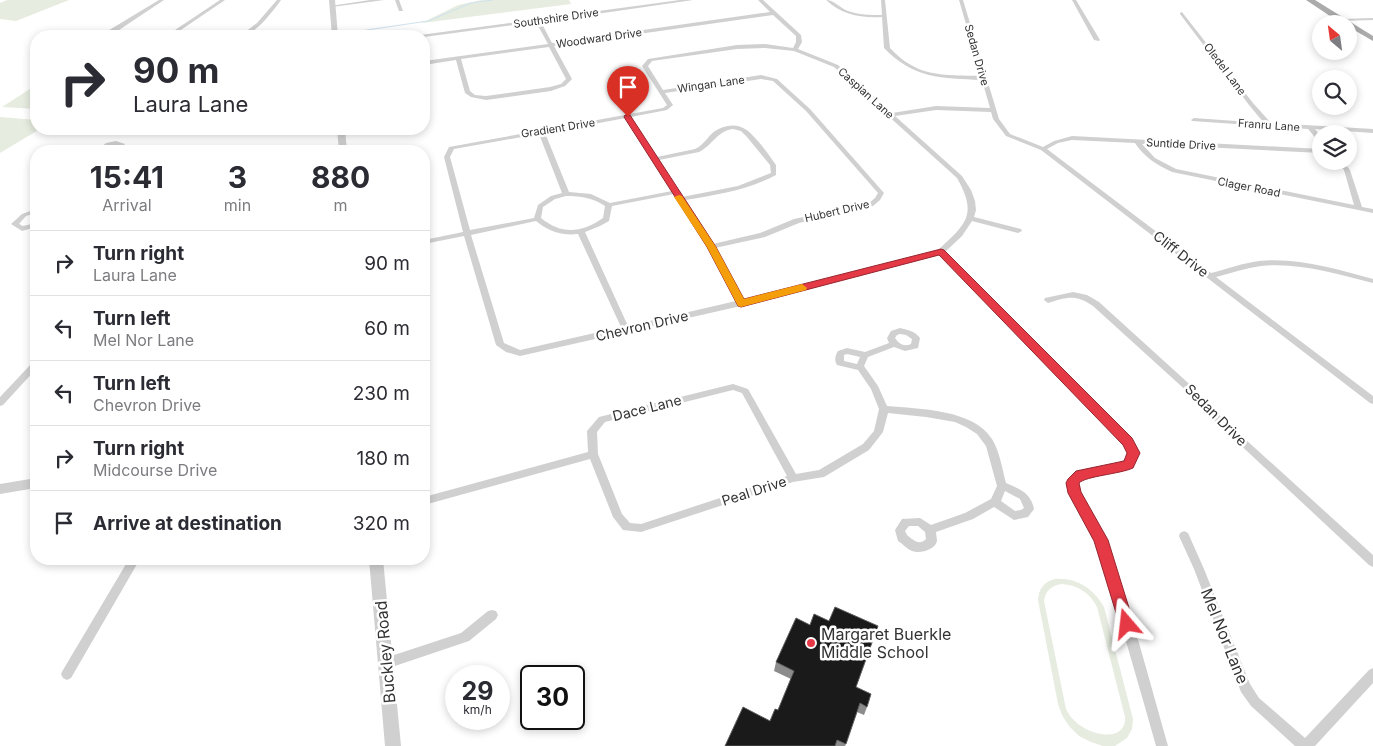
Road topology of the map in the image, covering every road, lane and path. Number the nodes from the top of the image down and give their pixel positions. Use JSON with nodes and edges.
{"nodes":[{"id":1,"x":162,"y":0,"type":"edge"},
{"id":2,"x":223,"y":0,"type":"edge"},
{"id":3,"x":279,"y":0,"type":"edge"},
{"id":4,"x":382,"y":0,"type":"edge"},
{"id":5,"x":397,"y":0,"type":"edge"},
{"id":6,"x":632,"y":0,"type":"edge"},
{"id":7,"x":691,"y":0,"type":"edge"},
{"id":8,"x":760,"y":0,"type":"edge"},
{"id":9,"x":828,"y":0,"type":"edge"},
{"id":10,"x":883,"y":0,"type":"edge"},
{"id":11,"x":961,"y":0,"type":"edge"},
{"id":12,"x":1074,"y":0,"type":"edge"},
{"id":13,"x":1310,"y":0,"type":"edge"},
{"id":14,"x":332,"y":3,"type":"edge"},
{"id":15,"x":638,"y":7,"type":"junction"},
{"id":16,"x":401,"y":10,"type":"dead end"},
{"id":17,"x":1182,"y":12,"type":"dead end"},
{"id":18,"x":774,"y":13,"type":"junction"},
{"id":19,"x":1335,"y":15,"type":"edge"},
{"id":20,"x":883,"y":16,"type":"junction"},
{"id":21,"x":1373,"y":19,"type":"edge"},
{"id":22,"x":538,"y":21,"type":"junction"},
{"id":23,"x":1358,"y":21,"type":"edge"},
{"id":24,"x":118,"y":30,"type":"edge"},
{"id":25,"x":178,"y":30,"type":"edge"},
{"id":26,"x":250,"y":30,"type":"edge"},
{"id":27,"x":334,"y":30,"type":"edge"},
{"id":28,"x":1358,"y":30,"type":"edge"},
{"id":29,"x":430,"y":35,"type":"edge"},
{"id":30,"x":1373,"y":39,"type":"edge"},
{"id":31,"x":1097,"y":40,"type":"dead end"},
{"id":32,"x":550,"y":44,"type":"junction"},
{"id":33,"x":795,"y":50,"type":"junction"},
{"id":34,"x":458,"y":58,"type":"junction"},
{"id":35,"x":650,"y":60,"type":"joint"},
{"id":36,"x":430,"y":62,"type":"edge"},
{"id":37,"x":761,"y":77,"type":"joint"},
{"id":38,"x":983,"y":78,"type":"junction"},
{"id":39,"x":661,"y":92,"type":"junction"},
{"id":40,"x":993,"y":110,"type":"junction"},
{"id":41,"x":891,"y":115,"type":"junction"},
{"id":42,"x":628,"y":117,"type":"junction"},
{"id":43,"x":1194,"y":120,"type":"dead end"},
{"id":44,"x":1270,"y":125,"type":"junction"},
{"id":45,"x":1310,"y":127,"type":"junction"},
{"id":46,"x":743,"y":130,"type":"joint"},
{"id":47,"x":1312,"y":130,"type":"edge"},
{"id":48,"x":541,"y":131,"type":"junction"},
{"id":49,"x":1373,"y":131,"type":"edge"},
{"id":50,"x":1137,"y":141,"type":"junction"},
{"id":51,"x":451,"y":148,"type":"joint"},
{"id":52,"x":1043,"y":149,"type":"junction"},
{"id":53,"x":1312,"y":151,"type":"edge"},
{"id":54,"x":655,"y":159,"type":"junction"},
{"id":55,"x":1345,"y":170,"type":"edge"},
{"id":56,"x":674,"y":192,"type":"junction"},
{"id":57,"x":566,"y":194,"type":"junction"},
{"id":58,"x":680,"y":199,"type":"junction"},
{"id":59,"x":609,"y":205,"type":"junction"},
{"id":60,"x":1359,"y":209,"type":"junction"},
{"id":61,"x":1373,"y":212,"type":"edge"},
{"id":62,"x":30,"y":214,"type":"edge"},
{"id":63,"x":536,"y":219,"type":"junction"},
{"id":64,"x":972,"y":219,"type":"junction"},
{"id":65,"x":30,"y":227,"type":"edge"},
{"id":66,"x":1018,"y":231,"type":"dead end"},
{"id":67,"x":580,"y":232,"type":"junction"},
{"id":68,"x":467,"y":233,"type":"junction"},
{"id":69,"x":430,"y":241,"type":"edge"},
{"id":70,"x":712,"y":247,"type":"junction"},
{"id":71,"x":941,"y":252,"type":"junction"},
{"id":72,"x":1209,"y":276,"type":"junction"},
{"id":73,"x":1373,"y":281,"type":"edge"},
{"id":74,"x":1048,"y":300,"type":"dead end"},
{"id":75,"x":741,"y":303,"type":"junction"},
{"id":76,"x":626,"y":330,"type":"junction"},
{"id":77,"x":894,"y":344,"type":"dead end"},
{"id":78,"x":865,"y":355,"type":"junction"},
{"id":79,"x":860,"y":366,"type":"junction"},
{"id":80,"x":30,"y":370,"type":"edge"},
{"id":81,"x":1373,"y":401,"type":"edge"},
{"id":82,"x":0,"y":403,"type":"edge"},
{"id":83,"x":884,"y":409,"type":"junction"},
{"id":84,"x":593,"y":454,"type":"junction"},
{"id":85,"x":793,"y":478,"type":"junction"},
{"id":86,"x":30,"y":484,"type":"edge"},
{"id":87,"x":1002,"y":486,"type":"junction"},
{"id":88,"x":0,"y":489,"type":"edge"},
{"id":89,"x":430,"y":499,"type":"edge"},
{"id":90,"x":995,"y":502,"type":"junction"},
{"id":91,"x":930,"y":530,"type":"dead end"},
{"id":92,"x":1184,"y":536,"type":"dead end"},
{"id":93,"x":1373,"y":562,"type":"edge"},
{"id":94,"x":131,"y":565,"type":"edge"},
{"id":95,"x":377,"y":565,"type":"edge"},
{"id":96,"x":492,"y":614,"type":"dead end"},
{"id":97,"x":386,"y":663,"type":"junction"},
{"id":98,"x":67,"y":674,"type":"dead end"},
{"id":99,"x":1373,"y":674,"type":"edge"},
{"id":100,"x":393,"y":746,"type":"edge"},
{"id":101,"x":1162,"y":746,"type":"edge"},
{"id":102,"x":1305,"y":746,"type":"edge"}],
"edges":[{"from":1,"to":24,"type":"street"},
{"from":2,"to":25,"type":"street"},
{"from":3,"to":26,"type":"street"},
{"from":4,"to":14,"type":"street"},
{"from":5,"to":16,"type":"street"},
{"from":6,"to":15,"type":"street"},
{"from":7,"to":15,"type":"street","name":"Southshire Drive"},
{"from":8,"to":18,"type":"street"},
{"from":9,"to":20,"type":"street"},
{"from":10,"to":20,"type":"street"},
{"from":11,"to":38,"type":"street","name":"Sedan Drive"},
{"from":12,"to":31,"type":"street"},
{"from":13,"to":19,"type":"main road"},
{"from":14,"to":27,"type":"street"},
{"from":15,"to":22,"type":"street","name":"Southshire Drive"},
{"from":17,"to":44,"type":"street","name":"Oledel Lane"},
{"from":18,"to":32,"type":"street","name":"Woodward Drive"},
{"from":18,"to":33,"type":"street"},
{"from":20,"to":38,"type":"street"},
{"from":21,"to":23,"type":"street"},
{"from":22,"to":29,"type":"street","name":"Southshire Drive"},
{"from":22,"to":32,"type":"street"},
{"from":28,"to":30,"type":"main road"},
{"from":32,"to":34,"type":"street","name":"Woodward Drive"},
{"from":32,"to":34,"type":"street"},
{"from":33,"to":35,"type":"street","name":"Caspian Lane"},
{"from":33,"to":41,"type":"street","name":"Caspian Lane"},
{"from":34,"to":36,"type":"street","name":"Woodward Drive"},
{"from":35,"to":39,"type":"street","name":"Gradient Drive"},
{"from":37,"to":39,"type":"street","name":"Wingan Lane"},
{"from":37,"to":70,"type":"street","name":"Hubert Drive"},
{"from":38,"to":40,"type":"street","name":"Sedan Drive"},
{"from":39,"to":42,"type":"street","name":"Gradient Drive"},
{"from":40,"to":41,"type":"street"},
{"from":40,"to":52,"type":"street","name":"Cliff Drive"},
{"from":41,"to":64,"type":"street","name":"Caspian Lane"},
{"from":42,"to":48,"type":"street","name":"Gradient Drive"},
{"from":42,"to":54,"type":"street"},
{"from":43,"to":44,"type":"street","name":"Franru Lane"},
{"from":44,"to":45,"type":"street","name":"Franru Lane"},
{"from":45,"to":47,"type":"street"},
{"from":45,"to":49,"type":"street","name":"Franru Lane"},
{"from":46,"to":54,"type":"street"},
{"from":46,"to":58,"type":"street"},
{"from":48,"to":51,"type":"street","name":"Gradient Drive"},
{"from":48,"to":57,"type":"street"},
{"from":50,"to":52,"type":"street","name":"Suntide Drive"},
{"from":50,"to":53,"type":"street","name":"Suntide Drive"},
{"from":50,"to":60,"type":"street","name":"Clager Road"},
{"from":51,"to":68,"type":"street","name":"Chevron Drive"},
{"from":52,"to":72,"type":"street","name":"Cliff Drive"},
{"from":54,"to":56,"type":"street"},
{"from":55,"to":60,"type":"street"},
{"from":56,"to":58,"type":"street"},
{"from":56,"to":59,"type":"street"},
{"from":57,"to":59,"type":"street"},
{"from":57,"to":63,"type":"street"},
{"from":58,"to":70,"type":"street"},
{"from":59,"to":67,"type":"street"},
{"from":60,"to":61,"type":"street","name":"Clager Road"},
{"from":62,"to":65,"type":"street"},
{"from":63,"to":67,"type":"street"},
{"from":63,"to":68,"type":"street"},
{"from":64,"to":66,"type":"street"},
{"from":64,"to":71,"type":"street","name":"Chevron Drive"},
{"from":67,"to":76,"type":"street"},
{"from":68,"to":69,"type":"street"},
{"from":68,"to":76,"type":"street","name":"Chevron Drive"},
{"from":70,"to":75,"type":"street"},
{"from":71,"to":75,"type":"street","name":"Chevron Drive"},
{"from":71,"to":101,"type":"street"},
{"from":72,"to":73,"type":"street"},
{"from":72,"to":81,"type":"street","name":"Cliff Drive"},
{"from":74,"to":93,"type":"street","name":"Sedan Drive"},
{"from":75,"to":76,"type":"street","name":"Chevron Drive"},
{"from":77,"to":78,"type":"street"},
{"from":78,"to":79,"type":"street"},
{"from":78,"to":79,"type":"street"},
{"from":79,"to":83,"type":"street"},
{"from":80,"to":82,"type":"street"},
{"from":83,"to":85,"type":"street","name":"Peal Drive"},
{"from":83,"to":87,"type":"street"},
{"from":84,"to":85,"type":"street","name":"Peal Drive"},
{"from":84,"to":85,"type":"street","name":"Dace Lane"},
{"from":84,"to":89,"type":"street"},
{"from":86,"to":88,"type":"street"},
{"from":87,"to":90,"type":"street"},
{"from":87,"to":90,"type":"street"},
{"from":90,"to":91,"type":"street"},
{"from":92,"to":102,"type":"street","name":"Mel Nor Lane"},
{"from":94,"to":98,"type":"street"},
{"from":95,"to":97,"type":"street","name":"Buckley Road"},
{"from":96,"to":97,"type":"street"},
{"from":97,"to":100,"type":"street","name":"Buckley Road"},
{"from":99,"to":102,"type":"street"}]}
